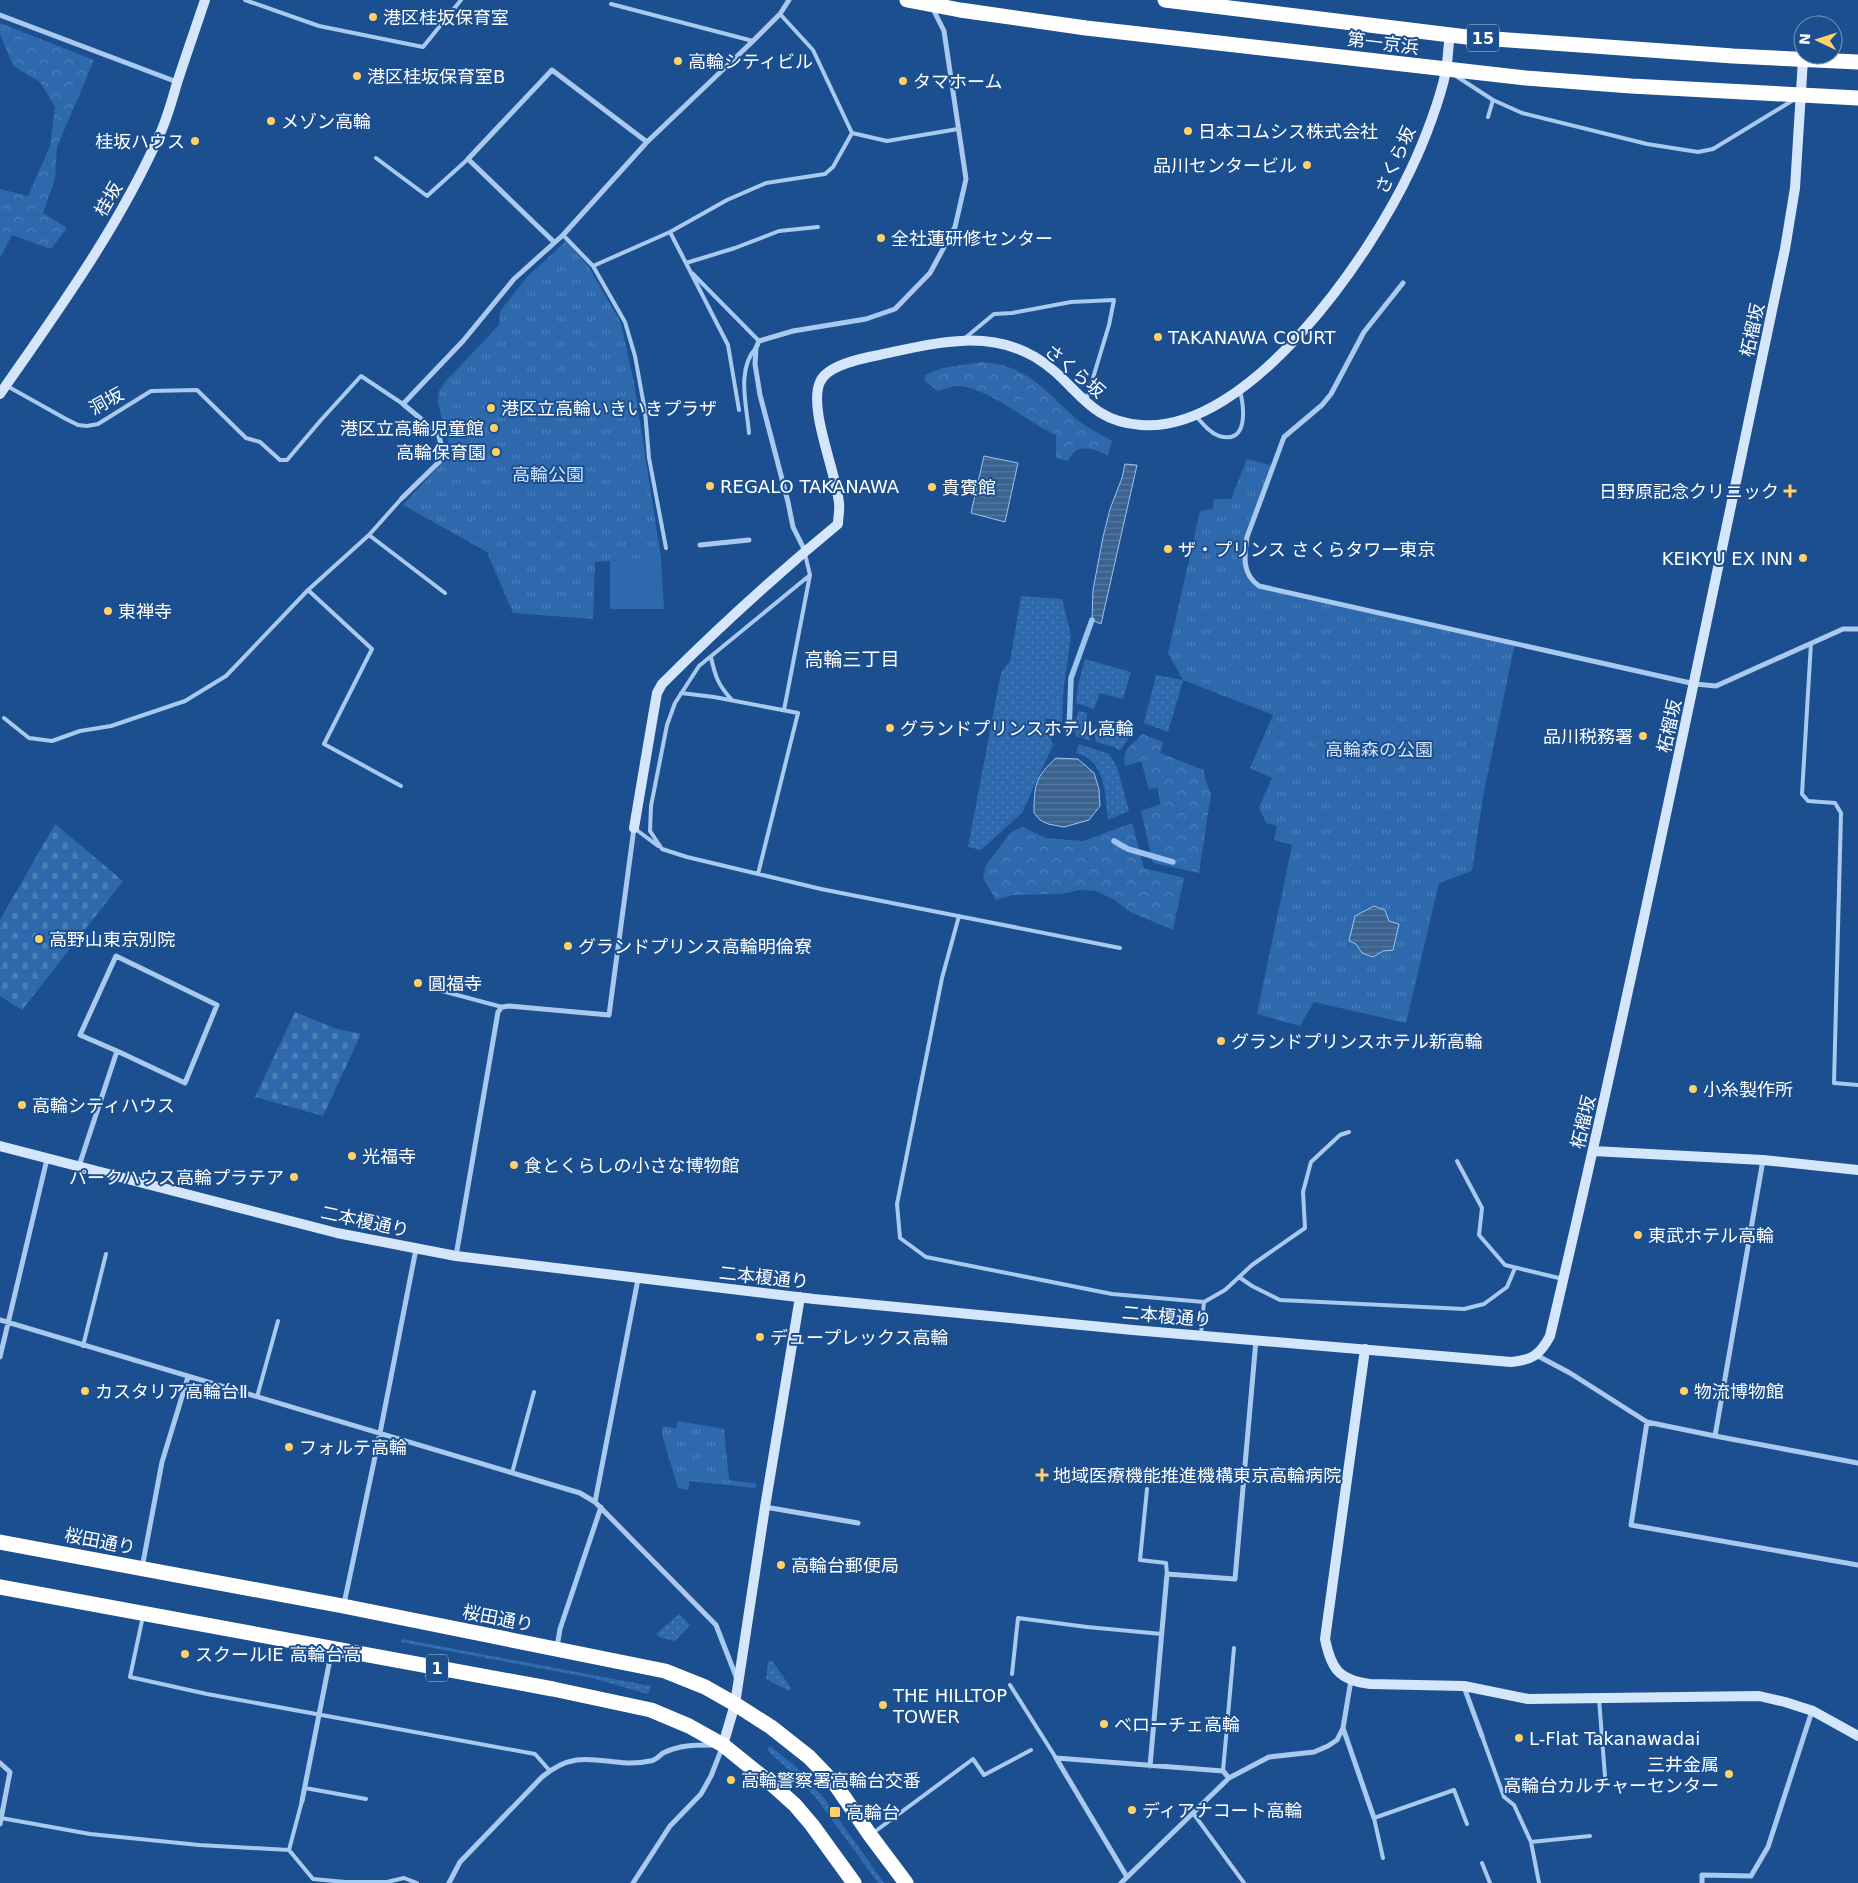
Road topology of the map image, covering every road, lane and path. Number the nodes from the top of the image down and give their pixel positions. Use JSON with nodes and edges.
{"nodes":[{"id":1,"x":205,"y":0,"type":"edge"},
{"id":2,"x":245,"y":0,"type":"edge"},
{"id":3,"x":461,"y":0,"type":"edge"},
{"id":4,"x":789,"y":0,"type":"edge"},
{"id":5,"x":907,"y":0,"type":"edge"},
{"id":6,"x":1165,"y":0,"type":"edge"},
{"id":7,"x":610,"y":4,"type":"dead end"},
{"id":8,"x":930,"y":4,"type":"junction"},
{"id":9,"x":780,"y":14,"type":"junction"},
{"id":10,"x":0,"y":15,"type":"edge"},
{"id":11,"x":1450,"y":35,"type":"junction"},
{"id":12,"x":753,"y":41,"type":"junction"},
{"id":13,"x":1793,"y":59,"type":"edge"},
{"id":14,"x":1843,"y":61,"type":"edge"},
{"id":15,"x":1858,"y":62,"type":"edge"},
{"id":16,"x":1803,"y":65,"type":"edge"},
{"id":17,"x":1446,"y":69,"type":"junction"},
{"id":18,"x":178,"y":82,"type":"junction"},
{"id":19,"x":1801,"y":96,"type":"junction"},
{"id":20,"x":1858,"y":98,"type":"edge"},
{"id":21,"x":1493,"y":100,"type":"junction"},
{"id":22,"x":1488,"y":117,"type":"dead end"},
{"id":23,"x":958,"y":129,"type":"junction"},
{"id":24,"x":852,"y":133,"type":"junction"},
{"id":25,"x":647,"y":142,"type":"junction"},
{"id":26,"x":376,"y":158,"type":"dead end"},
{"id":27,"x":468,"y":158,"type":"junction"},
{"id":28,"x":818,"y":227,"type":"dead end"},
{"id":29,"x":670,"y":232,"type":"junction"},
{"id":30,"x":563,"y":235,"type":"junction"},
{"id":31,"x":554,"y":242,"type":"junction"},
{"id":32,"x":686,"y":263,"type":"junction"},
{"id":33,"x":593,"y":266,"type":"junction"},
{"id":34,"x":689,"y":269,"type":"junction"},
{"id":35,"x":1403,"y":282,"type":"dead end"},
{"id":36,"x":964,"y":340,"type":"junction"},
{"id":37,"x":759,"y":341,"type":"junction"},
{"id":38,"x":756,"y":348,"type":"junction"},
{"id":39,"x":1239,"y":389,"type":"junction"},
{"id":40,"x":3,"y":390,"type":"edge"},
{"id":41,"x":1086,"y":402,"type":"junction"},
{"id":42,"x":403,"y":404,"type":"junction"},
{"id":43,"x":739,"y":410,"type":"dead end"},
{"id":44,"x":1194,"y":414,"type":"junction"},
{"id":45,"x":749,"y":433,"type":"dead end"},
{"id":46,"x":402,"y":498,"type":"joint"},
{"id":47,"x":368,"y":535,"type":"junction"},
{"id":48,"x":749,"y":540,"type":"dead end"},
{"id":49,"x":700,"y":545,"type":"dead end"},
{"id":50,"x":666,"y":548,"type":"dead end"},
{"id":51,"x":804,"y":551,"type":"junction"},
{"id":52,"x":810,"y":575,"type":"junction"},
{"id":53,"x":308,"y":590,"type":"junction"},
{"id":54,"x":445,"y":593,"type":"dead end"},
{"id":55,"x":1858,"y":629,"type":"edge"},
{"id":56,"x":1811,"y":643,"type":"junction"},
{"id":57,"x":711,"y":657,"type":"junction"},
{"id":58,"x":1695,"y":684,"type":"junction"},
{"id":59,"x":681,"y":693,"type":"junction"},
{"id":60,"x":732,"y":700,"type":"junction"},
{"id":61,"x":784,"y":710,"type":"junction"},
{"id":62,"x":4,"y":718,"type":"dead end"},
{"id":63,"x":401,"y":786,"type":"dead end"},
{"id":64,"x":634,"y":828,"type":"junction"},
{"id":65,"x":662,"y":849,"type":"junction"},
{"id":66,"x":758,"y":874,"type":"junction"},
{"id":67,"x":959,"y":916,"type":"junction"},
{"id":68,"x":1120,"y":948,"type":"dead end"},
{"id":69,"x":431,"y":988,"type":"dead end"},
{"id":70,"x":502,"y":1007,"type":"junction"},
{"id":71,"x":117,"y":1051,"type":"junction"},
{"id":72,"x":1858,"y":1085,"type":"edge"},
{"id":73,"x":1349,"y":1132,"type":"dead end"},
{"id":74,"x":0,"y":1146,"type":"edge"},
{"id":75,"x":1593,"y":1151,"type":"junction"},
{"id":76,"x":47,"y":1159,"type":"junction"},
{"id":77,"x":1763,"y":1160,"type":"junction"},
{"id":78,"x":1457,"y":1161,"type":"dead end"},
{"id":79,"x":78,"y":1167,"type":"junction"},
{"id":80,"x":1858,"y":1170,"type":"edge"},
{"id":81,"x":416,"y":1249,"type":"junction"},
{"id":82,"x":106,"y":1254,"type":"dead end"},
{"id":83,"x":456,"y":1256,"type":"junction"},
{"id":84,"x":1515,"y":1268,"type":"junction"},
{"id":85,"x":1239,"y":1277,"type":"junction"},
{"id":86,"x":638,"y":1279,"type":"junction"},
{"id":87,"x":1564,"y":1279,"type":"junction"},
{"id":88,"x":800,"y":1297,"type":"junction"},
{"id":89,"x":1204,"y":1302,"type":"junction"},
{"id":90,"x":0,"y":1320,"type":"edge"},
{"id":91,"x":278,"y":1321,"type":"dead end"},
{"id":92,"x":8,"y":1322,"type":"junction"},
{"id":93,"x":1201,"y":1336,"type":"junction"},
{"id":94,"x":1256,"y":1340,"type":"junction"},
{"id":95,"x":83,"y":1346,"type":"junction"},
{"id":96,"x":1365,"y":1349,"type":"junction"},
{"id":97,"x":1536,"y":1355,"type":"junction"},
{"id":98,"x":0,"y":1358,"type":"edge"},
{"id":99,"x":188,"y":1377,"type":"junction"},
{"id":100,"x":534,"y":1392,"type":"dead end"},
{"id":101,"x":257,"y":1397,"type":"junction"},
{"id":102,"x":1647,"y":1422,"type":"junction"},
{"id":103,"x":380,"y":1433,"type":"junction"},
{"id":104,"x":1715,"y":1436,"type":"junction"},
{"id":105,"x":1858,"y":1462,"type":"edge"},
{"id":106,"x":512,"y":1473,"type":"junction"},
{"id":107,"x":1147,"y":1489,"type":"dead end"},
{"id":108,"x":595,"y":1502,"type":"junction"},
{"id":109,"x":601,"y":1507,"type":"junction"},
{"id":110,"x":765,"y":1507,"type":"junction"},
{"id":111,"x":858,"y":1523,"type":"dead end"},
{"id":112,"x":0,"y":1542,"type":"edge"},
{"id":113,"x":1858,"y":1566,"type":"edge"},
{"id":114,"x":142,"y":1568,"type":"junction"},
{"id":115,"x":1167,"y":1574,"type":"junction"},
{"id":116,"x":0,"y":1587,"type":"edge"},
{"id":117,"x":343,"y":1606,"type":"junction"},
{"id":118,"x":143,"y":1614,"type":"junction"},
{"id":119,"x":1162,"y":1634,"type":"junction"},
{"id":120,"x":332,"y":1648,"type":"junction"},
{"id":121,"x":1234,"y":1648,"type":"dead end"},
{"id":122,"x":557,"y":1649,"type":"junction"},
{"id":123,"x":1012,"y":1674,"type":"dead end"},
{"id":124,"x":1351,"y":1680,"type":"junction"},
{"id":125,"x":738,"y":1681,"type":"junction"},
{"id":126,"x":1010,"y":1686,"type":"dead end"},
{"id":127,"x":1464,"y":1686,"type":"junction"},
{"id":128,"x":1599,"y":1699,"type":"junction"},
{"id":129,"x":735,"y":1704,"type":"junction"},
{"id":130,"x":1813,"y":1711,"type":"junction"},
{"id":131,"x":320,"y":1714,"type":"junction"},
{"id":132,"x":1344,"y":1728,"type":"junction"},
{"id":133,"x":1482,"y":1736,"type":"joint"},
{"id":134,"x":1858,"y":1736,"type":"edge"},
{"id":135,"x":723,"y":1745,"type":"junction"},
{"id":136,"x":1031,"y":1750,"type":"dead end"},
{"id":137,"x":1056,"y":1758,"type":"junction"},
{"id":138,"x":0,"y":1763,"type":"edge"},
{"id":139,"x":1150,"y":1766,"type":"junction"},
{"id":140,"x":550,"y":1771,"type":"junction"},
{"id":141,"x":1223,"y":1771,"type":"junction"},
{"id":142,"x":1605,"y":1776,"type":"dead end"},
{"id":143,"x":1229,"y":1778,"type":"junction"},
{"id":144,"x":305,"y":1788,"type":"junction"},
{"id":145,"x":366,"y":1799,"type":"dead end"},
{"id":146,"x":302,"y":1801,"type":"joint"},
{"id":147,"x":1193,"y":1813,"type":"junction"},
{"id":148,"x":2,"y":1818,"type":"junction"},
{"id":149,"x":1374,"y":1818,"type":"junction"},
{"id":150,"x":0,"y":1824,"type":"edge"},
{"id":151,"x":1467,"y":1824,"type":"dead end"},
{"id":152,"x":870,"y":1835,"type":"junction"},
{"id":153,"x":1590,"y":1836,"type":"dead end"},
{"id":154,"x":1531,"y":1842,"type":"junction"},
{"id":155,"x":289,"y":1850,"type":"junction"},
{"id":156,"x":1383,"y":1858,"type":"dead end"},
{"id":157,"x":1482,"y":1863,"type":"dead end"},
{"id":158,"x":1127,"y":1877,"type":"junction"},
{"id":159,"x":417,"y":1883,"type":"edge"},
{"id":160,"x":448,"y":1883,"type":"edge"},
{"id":161,"x":633,"y":1883,"type":"edge"},
{"id":162,"x":854,"y":1883,"type":"edge"},
{"id":163,"x":906,"y":1883,"type":"edge"},
{"id":164,"x":1121,"y":1883,"type":"edge"},
{"id":165,"x":1244,"y":1883,"type":"edge"},
{"id":166,"x":1490,"y":1883,"type":"edge"},
{"id":167,"x":1539,"y":1883,"type":"edge"},
{"id":168,"x":1702,"y":1883,"type":"edge"}],
"edges":[{"from":1,"to":18,"type":"street","name":"桂坂"},
{"from":2,"to":3,"type":"lane"},
{"from":4,"to":9,"type":"street"},
{"from":5,"to":8,"type":"highway","name":"第一京浜","number":"15"},
{"from":6,"to":11,"type":"highway","name":"第一京浜","number":"15"},
{"from":7,"to":12,"type":"lane"},
{"from":8,"to":17,"type":"highway","name":"第一京浜","number":"15"},
{"from":8,"to":23,"type":"street"},
{"from":9,"to":12,"type":"street"},
{"from":9,"to":24,"type":"lane"},
{"from":10,"to":18,"type":"street"},
{"from":11,"to":13,"type":"highway","name":"第一京浜","number":"15"},
{"from":11,"to":17,"type":"street","name":"さくら坂"},
{"from":12,"to":25,"type":"street"},
{"from":14,"to":15,"type":"highway","name":"第一京浜","number":"15"},
{"from":16,"to":19,"type":"street","name":"柘榴坂"},
{"from":17,"to":19,"type":"highway","name":"第一京浜","number":"15"},
{"from":17,"to":21,"type":"lane"},
{"from":17,"to":39,"type":"street","name":"さくら坂"},
{"from":18,"to":40,"type":"street","name":"桂坂"},
{"from":19,"to":20,"type":"highway","name":"第一京浜","number":"15"},
{"from":19,"to":21,"type":"lane"},
{"from":19,"to":58,"type":"street","name":"柘榴坂"},
{"from":21,"to":22,"type":"lane"},
{"from":23,"to":24,"type":"lane"},
{"from":23,"to":37,"type":"street"},
{"from":24,"to":29,"type":"lane"},
{"from":25,"to":27,"type":"street"},
{"from":25,"to":30,"type":"street"},
{"from":26,"to":27,"type":"lane"},
{"from":27,"to":31,"type":"street"},
{"from":28,"to":32,"type":"lane"},
{"from":29,"to":32,"type":"lane"},
{"from":29,"to":33,"type":"lane"},
{"from":30,"to":31,"type":"street"},
{"from":30,"to":33,"type":"lane"},
{"from":31,"to":42,"type":"street"},
{"from":32,"to":34,"type":"lane"},
{"from":33,"to":50,"type":"lane"},
{"from":34,"to":37,"type":"lane"},
{"from":34,"to":43,"type":"lane"},
{"from":35,"to":58,"type":"street"},
{"from":36,"to":41,"type":"street","name":"さくら坂"},
{"from":36,"to":41,"type":"lane"},
{"from":36,"to":51,"type":"street","name":"さくら坂"},
{"from":37,"to":38,"type":"street"},
{"from":38,"to":45,"type":"lane"},
{"from":38,"to":51,"type":"street"},
{"from":39,"to":44,"type":"street","name":"さくら坂"},
{"from":39,"to":44,"type":"lane"},
{"from":40,"to":42,"type":"lane","name":"洞坂"},
{"from":41,"to":44,"type":"street","name":"さくら坂"},
{"from":42,"to":46,"type":"street"},
{"from":46,"to":47,"type":"lane"},
{"from":47,"to":53,"type":"lane"},
{"from":47,"to":54,"type":"lane"},
{"from":48,"to":49,"type":"street"},
{"from":51,"to":52,"type":"lane"},
{"from":51,"to":64,"type":"street","name":"さくら坂"},
{"from":52,"to":57,"type":"lane"},
{"from":52,"to":61,"type":"lane"},
{"from":53,"to":62,"type":"lane"},
{"from":53,"to":63,"type":"lane"},
{"from":55,"to":56,"type":"street"},
{"from":56,"to":58,"type":"street"},
{"from":56,"to":72,"type":"lane"},
{"from":57,"to":59,"type":"lane"},
{"from":57,"to":60,"type":"lane"},
{"from":58,"to":75,"type":"street","name":"柘榴坂"},
{"from":59,"to":60,"type":"lane"},
{"from":59,"to":65,"type":"lane"},
{"from":60,"to":61,"type":"lane"},
{"from":61,"to":66,"type":"lane"},
{"from":64,"to":65,"type":"lane"},
{"from":64,"to":70,"type":"street"},
{"from":65,"to":66,"type":"lane"},
{"from":66,"to":67,"type":"lane"},
{"from":67,"to":68,"type":"lane"},
{"from":67,"to":89,"type":"lane"},
{"from":69,"to":70,"type":"lane"},
{"from":70,"to":83,"type":"street"},
{"from":71,"to":71,"type":"street"},
{"from":71,"to":79,"type":"street"},
{"from":73,"to":85,"type":"lane"},
{"from":74,"to":76,"type":"street","name":"二本榎通り"},
{"from":75,"to":77,"type":"street"},
{"from":75,"to":87,"type":"street","name":"柘榴坂"},
{"from":76,"to":79,"type":"street","name":"二本榎通り"},
{"from":76,"to":92,"type":"street"},
{"from":77,"to":80,"type":"street"},
{"from":77,"to":104,"type":"street"},
{"from":78,"to":84,"type":"lane"},
{"from":79,"to":81,"type":"street","name":"二本榎通り"},
{"from":81,"to":83,"type":"street","name":"二本榎通り"},
{"from":81,"to":103,"type":"street"},
{"from":82,"to":95,"type":"lane"},
{"from":83,"to":86,"type":"street","name":"二本榎通り"},
{"from":84,"to":85,"type":"lane"},
{"from":84,"to":87,"type":"lane"},
{"from":85,"to":89,"type":"lane"},
{"from":86,"to":88,"type":"street","name":"二本榎通り"},
{"from":86,"to":108,"type":"street"},
{"from":87,"to":97,"type":"street","name":"柘榴坂"},
{"from":88,"to":93,"type":"street","name":"二本榎通り"},
{"from":88,"to":110,"type":"street"},
{"from":89,"to":93,"type":"lane"},
{"from":90,"to":92,"type":"street"},
{"from":91,"to":101,"type":"lane"},
{"from":92,"to":95,"type":"street"},
{"from":92,"to":98,"type":"street"},
{"from":93,"to":94,"type":"street","name":"二本榎通り"},
{"from":94,"to":96,"type":"street","name":"二本榎通り"},
{"from":94,"to":115,"type":"street"},
{"from":95,"to":99,"type":"street"},
{"from":96,"to":97,"type":"street","name":"二本榎通り"},
{"from":96,"to":124,"type":"street"},
{"from":97,"to":102,"type":"street"},
{"from":99,"to":101,"type":"street"},
{"from":99,"to":114,"type":"street"},
{"from":100,"to":106,"type":"lane"},
{"from":101,"to":103,"type":"street"},
{"from":102,"to":104,"type":"street"},
{"from":102,"to":113,"type":"street"},
{"from":103,"to":106,"type":"street"},
{"from":103,"to":117,"type":"street"},
{"from":104,"to":105,"type":"street"},
{"from":106,"to":108,"type":"street"},
{"from":107,"to":115,"type":"lane"},
{"from":108,"to":109,"type":"street"},
{"from":109,"to":122,"type":"street"},
{"from":109,"to":125,"type":"street"},
{"from":110,"to":111,"type":"street"},
{"from":110,"to":125,"type":"street"},
{"from":112,"to":114,"type":"highway","name":"桜田通り"},
{"from":114,"to":117,"type":"highway","name":"桜田通り"},
{"from":115,"to":119,"type":"street"},
{"from":116,"to":118,"type":"highway","number":"1"},
{"from":117,"to":122,"type":"highway","name":"桜田通り"},
{"from":118,"to":120,"type":"highway","number":"1"},
{"from":118,"to":131,"type":"lane"},
{"from":119,"to":123,"type":"lane"},
{"from":119,"to":139,"type":"street"},
{"from":120,"to":131,"type":"street"},
{"from":120,"to":135,"type":"highway","number":"1"},
{"from":121,"to":141,"type":"lane"},
{"from":122,"to":129,"type":"highway","name":"桜田通り"},
{"from":124,"to":127,"type":"street"},
{"from":124,"to":132,"type":"street"},
{"from":125,"to":129,"type":"street"},
{"from":126,"to":137,"type":"lane"},
{"from":127,"to":128,"type":"street"},
{"from":127,"to":133,"type":"street"},
{"from":128,"to":130,"type":"street"},
{"from":128,"to":142,"type":"lane"},
{"from":129,"to":135,"type":"street"},
{"from":129,"to":152,"type":"highway","name":"桜田通り"},
{"from":130,"to":134,"type":"street"},
{"from":130,"to":168,"type":"street"},
{"from":131,"to":140,"type":"lane"},
{"from":131,"to":144,"type":"street"},
{"from":132,"to":143,"type":"street"},
{"from":132,"to":149,"type":"street"},
{"from":133,"to":154,"type":"lane"},
{"from":135,"to":140,"type":"street"},
{"from":135,"to":161,"type":"street"},
{"from":135,"to":162,"type":"highway","number":"1"},
{"from":136,"to":152,"type":"lane"},
{"from":137,"to":139,"type":"street"},
{"from":137,"to":158,"type":"street"},
{"from":138,"to":148,"type":"street"},
{"from":139,"to":141,"type":"street"},
{"from":140,"to":160,"type":"street"},
{"from":141,"to":143,"type":"street"},
{"from":143,"to":147,"type":"street"},
{"from":144,"to":145,"type":"lane"},
{"from":144,"to":146,"type":"street"},
{"from":146,"to":155,"type":"lane"},
{"from":147,"to":158,"type":"street"},
{"from":147,"to":165,"type":"lane"},
{"from":148,"to":150,"type":"street"},
{"from":148,"to":155,"type":"lane"},
{"from":149,"to":151,"type":"lane"},
{"from":149,"to":156,"type":"lane"},
{"from":152,"to":163,"type":"highway","name":"桜田通り"},
{"from":153,"to":154,"type":"lane"},
{"from":154,"to":167,"type":"lane"},
{"from":155,"to":159,"type":"lane"},
{"from":157,"to":166,"type":"lane"},
{"from":158,"to":164,"type":"street"}]}
